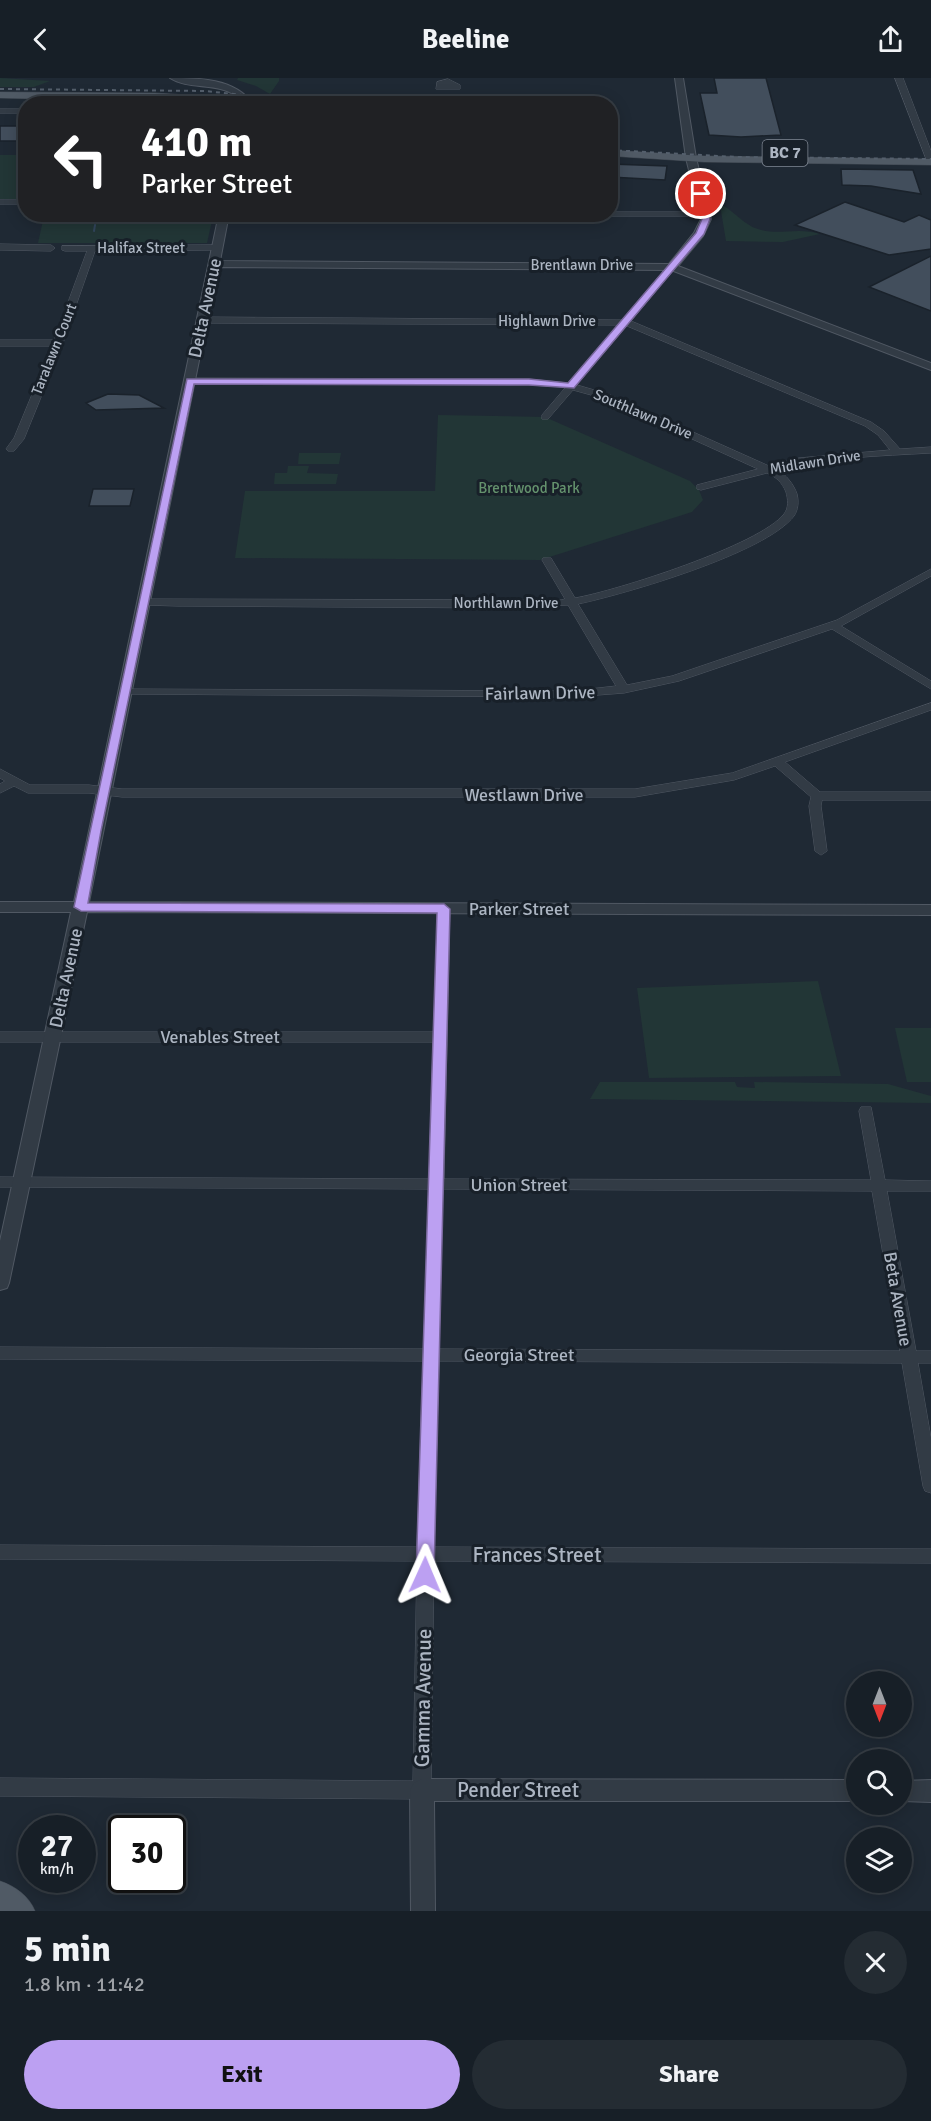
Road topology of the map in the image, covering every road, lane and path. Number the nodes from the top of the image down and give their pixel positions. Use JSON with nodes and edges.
{"nodes":[{"id":1,"x":174,"y":78,"type":"edge"},
{"id":2,"x":679,"y":78,"type":"edge"},
{"id":3,"x":899,"y":78,"type":"edge"},
{"id":4,"x":233,"y":96,"type":"edge"},
{"id":5,"x":0,"y":97,"type":"edge"},
{"id":6,"x":18,"y":97,"type":"edge"},
{"id":7,"x":0,"y":111,"type":"edge"},
{"id":8,"x":18,"y":111,"type":"edge"},
{"id":9,"x":618,"y":146,"type":"edge"},
{"id":10,"x":618,"y":154,"type":"edge"},
{"id":11,"x":931,"y":158,"type":"edge"},
{"id":12,"x":692,"y":159,"type":"junction"},
{"id":13,"x":0,"y":202,"type":"edge"},
{"id":14,"x":18,"y":202,"type":"edge"},
{"id":15,"x":618,"y":214,"type":"edge"},
{"id":16,"x":705,"y":214,"type":"junction"},
{"id":17,"x":222,"y":222,"type":"edge"},
{"id":18,"x":0,"y":247,"type":"edge"},
{"id":19,"x":51,"y":248,"type":"dead end"},
{"id":20,"x":65,"y":248,"type":"dead end"},
{"id":21,"x":92,"y":248,"type":"junction"},
{"id":22,"x":217,"y":248,"type":"junction"},
{"id":23,"x":214,"y":264,"type":"junction"},
{"id":24,"x":672,"y":267,"type":"junction"},
{"id":25,"x":202,"y":320,"type":"junction"},
{"id":26,"x":625,"y":323,"type":"junction"},
{"id":27,"x":0,"y":343,"type":"edge"},
{"id":28,"x":58,"y":343,"type":"junction"},
{"id":29,"x":931,"y":367,"type":"edge"},
{"id":30,"x":190,"y":381,"type":"junction"},
{"id":31,"x":570,"y":386,"type":"junction"},
{"id":32,"x":545,"y":417,"type":"dead end"},
{"id":33,"x":12,"y":449,"type":"dead end"},
{"id":34,"x":931,"y":450,"type":"edge"},
{"id":35,"x":896,"y":451,"type":"junction"},
{"id":36,"x":767,"y":469,"type":"junction"},
{"id":37,"x":701,"y":486,"type":"dead end"},
{"id":38,"x":547,"y":560,"type":"dead end"},
{"id":39,"x":931,"y":572,"type":"edge"},
{"id":40,"x":143,"y":602,"type":"junction"},
{"id":41,"x":572,"y":602,"type":"junction"},
{"id":42,"x":833,"y":625,"type":"junction"},
{"id":43,"x":931,"y":686,"type":"edge"},
{"id":44,"x":624,"y":690,"type":"junction"},
{"id":45,"x":124,"y":692,"type":"junction"},
{"id":46,"x":931,"y":706,"type":"edge"},
{"id":47,"x":778,"y":762,"type":"junction"},
{"id":48,"x":0,"y":773,"type":"edge"},
{"id":49,"x":13,"y":781,"type":"junction"},
{"id":50,"x":0,"y":789,"type":"edge"},
{"id":51,"x":103,"y":791,"type":"junction"},
{"id":52,"x":817,"y":796,"type":"junction"},
{"id":53,"x":931,"y":796,"type":"edge"},
{"id":54,"x":821,"y":851,"type":"dead end"},
{"id":55,"x":0,"y":907,"type":"edge"},
{"id":56,"x":81,"y":907,"type":"junction"},
{"id":57,"x":444,"y":909,"type":"junction"},
{"id":58,"x":931,"y":910,"type":"edge"},
{"id":59,"x":0,"y":1036,"type":"edge"},
{"id":60,"x":53,"y":1037,"type":"junction"},
{"id":61,"x":440,"y":1037,"type":"junction"},
{"id":62,"x":866,"y":1111,"type":"dead end"},
{"id":63,"x":0,"y":1182,"type":"edge"},
{"id":64,"x":22,"y":1183,"type":"junction"},
{"id":65,"x":438,"y":1184,"type":"junction"},
{"id":66,"x":878,"y":1186,"type":"junction"},
{"id":67,"x":931,"y":1186,"type":"edge"},
{"id":68,"x":0,"y":1283,"type":"edge"},
{"id":69,"x":0,"y":1353,"type":"edge"},
{"id":70,"x":432,"y":1355,"type":"junction"},
{"id":71,"x":908,"y":1357,"type":"junction"},
{"id":72,"x":931,"y":1357,"type":"edge"},
{"id":73,"x":931,"y":1486,"type":"edge"},
{"id":74,"x":0,"y":1552,"type":"edge"},
{"id":75,"x":426,"y":1554,"type":"junction"},
{"id":76,"x":931,"y":1556,"type":"edge"},
{"id":77,"x":0,"y":1787,"type":"edge"},
{"id":78,"x":422,"y":1790,"type":"junction"},
{"id":79,"x":846,"y":1791,"type":"edge"},
{"id":80,"x":912,"y":1791,"type":"edge"},
{"id":81,"x":931,"y":1791,"type":"edge"},
{"id":82,"x":0,"y":1894,"type":"edge"},
{"id":83,"x":21,"y":1911,"type":"edge"},
{"id":84,"x":423,"y":1911,"type":"edge"}],
"edges":[{"from":1,"to":4,"type":"street"},
{"from":2,"to":12,"type":"street"},
{"from":3,"to":11,"type":"street"},
{"from":5,"to":6,"type":"main road"},
{"from":7,"to":8,"type":"street"},
{"from":9,"to":12,"type":"main road","number":"BC 7"},
{"from":10,"to":12,"type":"main road","number":"BC 7"},
{"from":11,"to":12,"type":"main road","number":"BC 7"},
{"from":11,"to":12,"type":"main road","number":"BC 7"},
{"from":12,"to":16,"type":"street"},
{"from":13,"to":14,"type":"street"},
{"from":15,"to":16,"type":"street"},
{"from":16,"to":24,"type":"street"},
{"from":17,"to":22,"type":"street","name":"Delta Avenue"},
{"from":18,"to":19,"type":"street"},
{"from":20,"to":21,"type":"street","name":"Halifax Street"},
{"from":21,"to":22,"type":"street","name":"Halifax Street"},
{"from":21,"to":28,"type":"street","name":"Taralawn Court"},
{"from":22,"to":23,"type":"street","name":"Delta Avenue"},
{"from":23,"to":24,"type":"street","name":"Brentlawn Drive"},
{"from":23,"to":25,"type":"street","name":"Delta Avenue"},
{"from":24,"to":26,"type":"street"},
{"from":24,"to":29,"type":"street","name":"Brentlawn Drive"},
{"from":25,"to":26,"type":"street","name":"Highlawn Drive"},
{"from":25,"to":30,"type":"street","name":"Delta Avenue"},
{"from":26,"to":31,"type":"street"},
{"from":26,"to":35,"type":"street","name":"Highlawn Drive"},
{"from":27,"to":28,"type":"street"},
{"from":28,"to":33,"type":"street","name":"Taralawn Court"},
{"from":30,"to":31,"type":"street","name":"Southlawn Drive"},
{"from":30,"to":40,"type":"street","name":"Delta Avenue"},
{"from":31,"to":32,"type":"street"},
{"from":31,"to":36,"type":"street","name":"Southlawn Drive"},
{"from":34,"to":35,"type":"street","name":"Midlawn Drive"},
{"from":35,"to":36,"type":"street","name":"Midlawn Drive"},
{"from":36,"to":37,"type":"street","name":"Midlawn Drive"},
{"from":36,"to":41,"type":"street","name":"Northlawn Drive"},
{"from":38,"to":41,"type":"street"},
{"from":39,"to":42,"type":"street","name":"Fairlawn Drive"},
{"from":40,"to":41,"type":"street","name":"Northlawn Drive"},
{"from":40,"to":45,"type":"street","name":"Delta Avenue"},
{"from":41,"to":44,"type":"street"},
{"from":42,"to":43,"type":"street"},
{"from":42,"to":44,"type":"street","name":"Fairlawn Drive"},
{"from":44,"to":45,"type":"street","name":"Fairlawn Drive"},
{"from":45,"to":51,"type":"street","name":"Delta Avenue"},
{"from":46,"to":47,"type":"street","name":"Westlawn Drive"},
{"from":47,"to":51,"type":"street","name":"Westlawn Drive"},
{"from":47,"to":52,"type":"street"},
{"from":48,"to":49,"type":"street","name":"Westlawn Drive"},
{"from":49,"to":50,"type":"street"},
{"from":49,"to":51,"type":"street","name":"Westlawn Drive"},
{"from":51,"to":56,"type":"street","name":"Delta Avenue"},
{"from":52,"to":53,"type":"street"},
{"from":52,"to":54,"type":"street"},
{"from":55,"to":56,"type":"street","name":"Parker Street"},
{"from":56,"to":57,"type":"street","name":"Parker Street"},
{"from":56,"to":60,"type":"street","name":"Delta Avenue"},
{"from":57,"to":58,"type":"street","name":"Parker Street"},
{"from":57,"to":61,"type":"street","name":"Gamma Avenue"},
{"from":59,"to":60,"type":"street","name":"Venables Street"},
{"from":60,"to":61,"type":"street","name":"Venables Street"},
{"from":60,"to":64,"type":"street","name":"Delta Avenue"},
{"from":61,"to":65,"type":"street","name":"Gamma Avenue"},
{"from":62,"to":66,"type":"street","name":"Beta Avenue"},
{"from":63,"to":64,"type":"street","name":"Union Street"},
{"from":64,"to":65,"type":"street","name":"Union Street"},
{"from":64,"to":68,"type":"street","name":"Delta Avenue"},
{"from":65,"to":66,"type":"street","name":"Union Street"},
{"from":65,"to":70,"type":"street","name":"Gamma Avenue"},
{"from":66,"to":67,"type":"street","name":"Union Street"},
{"from":66,"to":71,"type":"street","name":"Beta Avenue"},
{"from":69,"to":70,"type":"street","name":"Georgia Street"},
{"from":70,"to":71,"type":"street","name":"Georgia Street"},
{"from":70,"to":75,"type":"street","name":"Gamma Avenue"},
{"from":71,"to":72,"type":"street","name":"Georgia Street"},
{"from":71,"to":73,"type":"street","name":"Beta Avenue"},
{"from":74,"to":75,"type":"street","name":"Frances Street"},
{"from":75,"to":76,"type":"street","name":"Frances Street"},
{"from":75,"to":78,"type":"street","name":"Gamma Avenue"},
{"from":77,"to":78,"type":"street","name":"Pender Street"},
{"from":78,"to":79,"type":"street","name":"Pender Street"},
{"from":78,"to":84,"type":"street","name":"Gamma Avenue"},
{"from":80,"to":81,"type":"street"},
{"from":82,"to":83,"type":"main road"}]}
